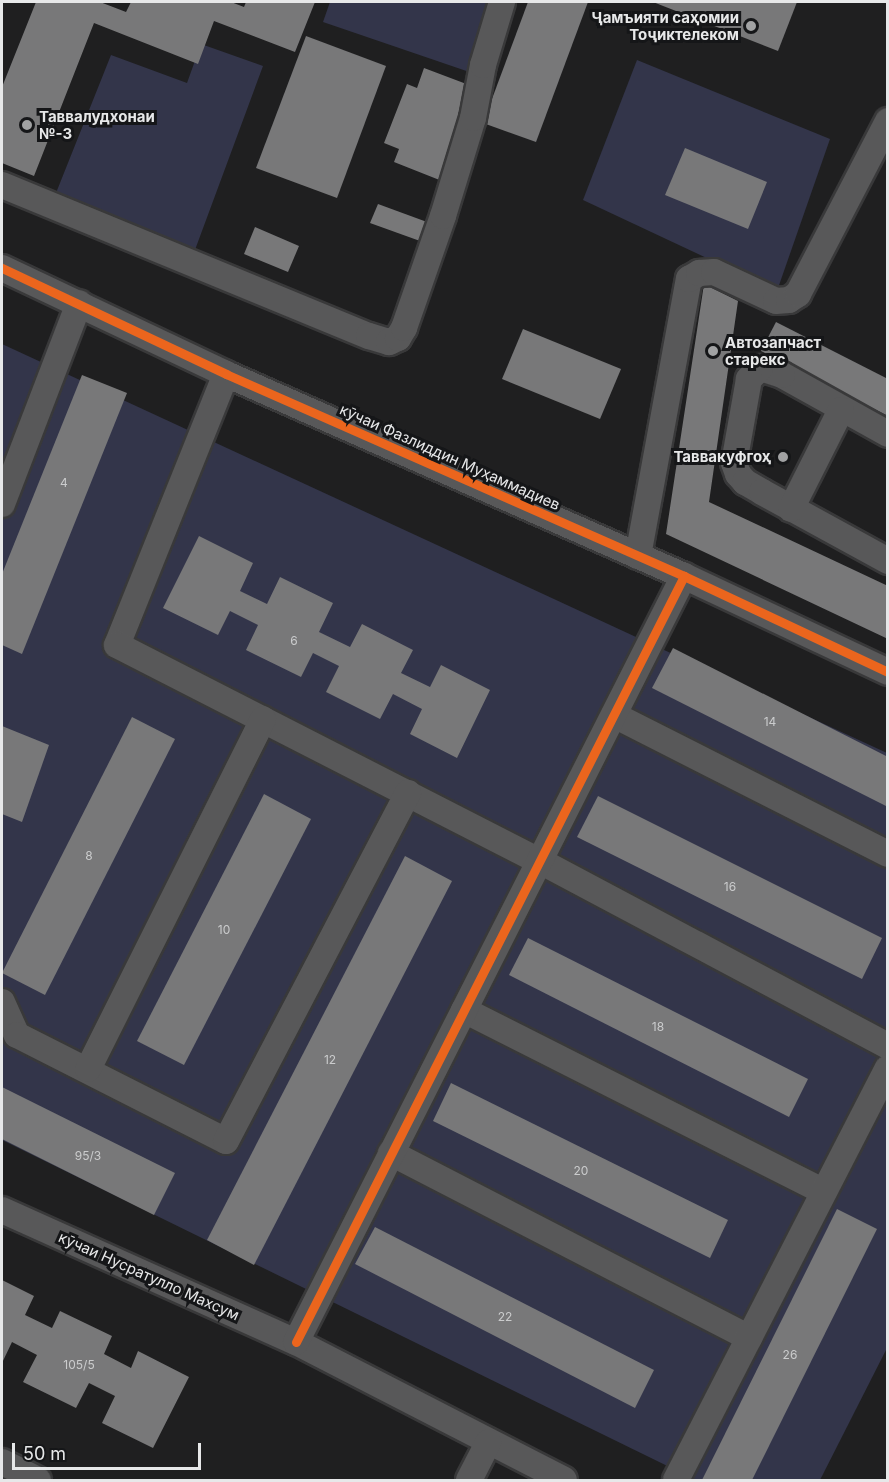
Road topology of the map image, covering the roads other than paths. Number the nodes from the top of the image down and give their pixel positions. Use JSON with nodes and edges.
{"nodes":[{"id":1,"x":502,"y":2,"type":"edge"},
{"id":2,"x":888,"y":121,"type":"edge"},
{"id":3,"x":2,"y":185,"type":"edge"},
{"id":4,"x":2,"y":268,"type":"edge"},
{"id":5,"x":79,"y":303,"type":"junction"},
{"id":6,"x":226,"y":374,"type":"junction"},
{"id":7,"x":841,"y":410,"type":"junction"},
{"id":8,"x":888,"y":434,"type":"edge"},
{"id":9,"x":2,"y":504,"type":"edge"},
{"id":10,"x":791,"y":509,"type":"junction"},
{"id":11,"x":638,"y":556,"type":"junction"},
{"id":12,"x":888,"y":561,"type":"edge"},
{"id":13,"x":684,"y":576,"type":"junction"},
{"id":14,"x":888,"y":672,"type":"edge"},
{"id":15,"x":614,"y":714,"type":"junction"},
{"id":16,"x":263,"y":719,"type":"junction"},
{"id":17,"x":408,"y":793,"type":"junction"},
{"id":18,"x":888,"y":854,"type":"edge"},
{"id":19,"x":540,"y":861,"type":"junction"},
{"id":20,"x":2,"y":1002,"type":"edge"},
{"id":21,"x":464,"y":1010,"type":"junction"},
{"id":22,"x":888,"y":1046,"type":"edge"},
{"id":23,"x":888,"y":1068,"type":"edge"},
{"id":24,"x":88,"y":1069,"type":"junction"},
{"id":25,"x":391,"y":1154,"type":"junction"},
{"id":26,"x":824,"y":1192,"type":"junction"},
{"id":27,"x":2,"y":1210,"type":"edge"},
{"id":28,"x":749,"y":1338,"type":"junction"},
{"id":29,"x":296,"y":1342,"type":"junction"},
{"id":30,"x":488,"y":1443,"type":"junction"},
{"id":31,"x":2,"y":1462,"type":"edge"},
{"id":32,"x":38,"y":1480,"type":"edge"},
{"id":33,"x":469,"y":1480,"type":"edge"},
{"id":34,"x":564,"y":1480,"type":"edge"},
{"id":35,"x":676,"y":1480,"type":"edge"}],
"edges":[{"from":1,"to":3,"type":"street"},
{"from":2,"to":11,"type":"street"},
{"from":4,"to":5,"type":"street","name":"кӯчаи Фазлиддин Муҳаммадиев"},
{"from":5,"to":6,"type":"street","name":"кӯчаи Фазлиддин Муҳаммадиев"},
{"from":5,"to":9,"type":"street"},
{"from":6,"to":11,"type":"street","name":"кӯчаи Фазлиддин Муҳаммадиев"},
{"from":6,"to":16,"type":"street"},
{"from":7,"to":8,"type":"street"},
{"from":7,"to":10,"type":"street"},
{"from":7,"to":10,"type":"street"},
{"from":10,"to":12,"type":"street"},
{"from":11,"to":13,"type":"street","name":"кӯчаи Фазлиддин Муҳаммадиев"},
{"from":13,"to":14,"type":"street","name":"кӯчаи Фазлиддин Муҳаммадиев"},
{"from":13,"to":15,"type":"street"},
{"from":15,"to":18,"type":"street"},
{"from":15,"to":19,"type":"street"},
{"from":16,"to":17,"type":"street"},
{"from":16,"to":24,"type":"street"},
{"from":17,"to":19,"type":"street"},
{"from":17,"to":24,"type":"street"},
{"from":19,"to":21,"type":"street"},
{"from":19,"to":22,"type":"street"},
{"from":20,"to":24,"type":"street"},
{"from":21,"to":25,"type":"street"},
{"from":21,"to":26,"type":"street"},
{"from":23,"to":26,"type":"street"},
{"from":25,"to":28,"type":"street"},
{"from":25,"to":29,"type":"street"},
{"from":26,"to":28,"type":"street"},
{"from":27,"to":29,"type":"street","name":"кӯчаи Нусратулло Махсум"},
{"from":28,"to":35,"type":"street"},
{"from":29,"to":30,"type":"street","name":"кӯчаи Нусратулло Махсум"},
{"from":30,"to":33,"type":"street"},
{"from":30,"to":34,"type":"street","name":"кӯчаи Нусратулло Махсум"},
{"from":31,"to":32,"type":"street"}]}
